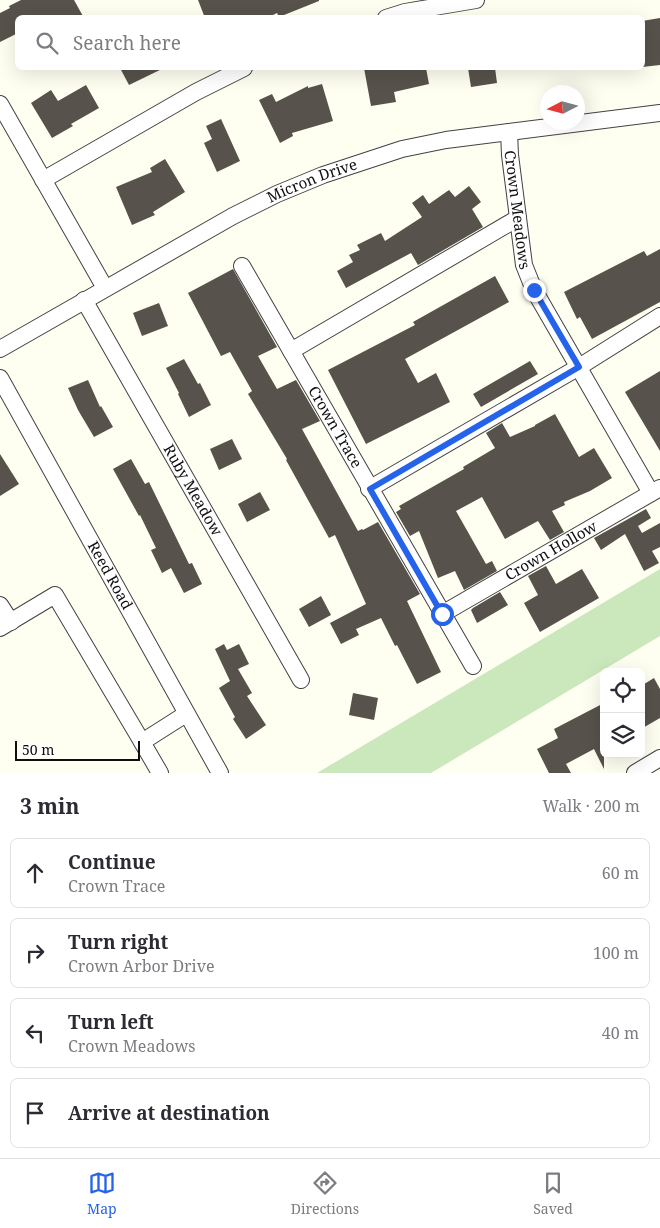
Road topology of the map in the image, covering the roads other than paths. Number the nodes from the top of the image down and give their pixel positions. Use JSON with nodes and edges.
{"nodes":[{"id":1,"x":476,"y":0,"type":"edge"},
{"id":2,"x":396,"y":15,"type":"edge"},
{"id":3,"x":240,"y":70,"type":"edge"},
{"id":4,"x":0,"y":104,"type":"edge"},
{"id":5,"x":660,"y":113,"type":"edge"},
{"id":6,"x":509,"y":132,"type":"junction"},
{"id":7,"x":43,"y":180,"type":"junction"},
{"id":8,"x":518,"y":218,"type":"junction"},
{"id":9,"x":242,"y":266,"type":"dead end"},
{"id":10,"x":105,"y":288,"type":"junction"},
{"id":11,"x":84,"y":300,"type":"junction"},
{"id":12,"x":660,"y":316,"type":"edge"},
{"id":13,"x":0,"y":349,"type":"edge"},
{"id":14,"x":291,"y":351,"type":"junction"},
{"id":15,"x":579,"y":367,"type":"junction"},
{"id":16,"x":0,"y":378,"type":"edge"},
{"id":17,"x":370,"y":489,"type":"junction"},
{"id":18,"x":656,"y":490,"type":"edge"},
{"id":19,"x":0,"y":605,"type":"edge"},
{"id":20,"x":442,"y":614,"type":"junction"},
{"id":21,"x":6,"y":625,"type":"edge"},
{"id":22,"x":472,"y":666,"type":"dead end"},
{"id":23,"x":301,"y":680,"type":"dead end"},
{"id":24,"x":186,"y":714,"type":"junction"},
{"id":25,"x":142,"y":742,"type":"junction"},
{"id":26,"x":660,"y":758,"type":"edge"},
{"id":27,"x":160,"y":773,"type":"edge"},
{"id":28,"x":220,"y":773,"type":"edge"},
{"id":29,"x":634,"y":773,"type":"edge"}],
"edges":[{"from":1,"to":2,"type":"street"},
{"from":3,"to":7,"type":"street"},
{"from":4,"to":7,"type":"street"},
{"from":5,"to":6,"type":"street","name":"Micron Drive"},
{"from":6,"to":8,"type":"street","name":"Crown Meadows"},
{"from":6,"to":10,"type":"street","name":"Micron Drive"},
{"from":7,"to":10,"type":"street"},
{"from":8,"to":14,"type":"street"},
{"from":8,"to":15,"type":"street","name":"Crown Meadows"},
{"from":9,"to":14,"type":"street","name":"Crown Trace"},
{"from":10,"to":11,"type":"street","name":"Micron Drive"},
{"from":11,"to":13,"type":"street","name":"Micron Drive"},
{"from":11,"to":23,"type":"street","name":"Ruby Meadow"},
{"from":12,"to":15,"type":"street"},
{"from":14,"to":17,"type":"street","name":"Crown Trace"},
{"from":15,"to":17,"type":"street"},
{"from":15,"to":18,"type":"street","name":"Crown Meadows"},
{"from":16,"to":24,"type":"street","name":"Reed Road"},
{"from":17,"to":20,"type":"street","name":"Crown Trace"},
{"from":18,"to":20,"type":"street","name":"Crown Hollow"},
{"from":19,"to":21,"type":"street"},
{"from":20,"to":22,"type":"street","name":"Crown Trace"},
{"from":21,"to":25,"type":"street"},
{"from":24,"to":25,"type":"street"},
{"from":24,"to":28,"type":"street","name":"Reed Road"},
{"from":25,"to":27,"type":"street"},
{"from":26,"to":29,"type":"street"}]}
